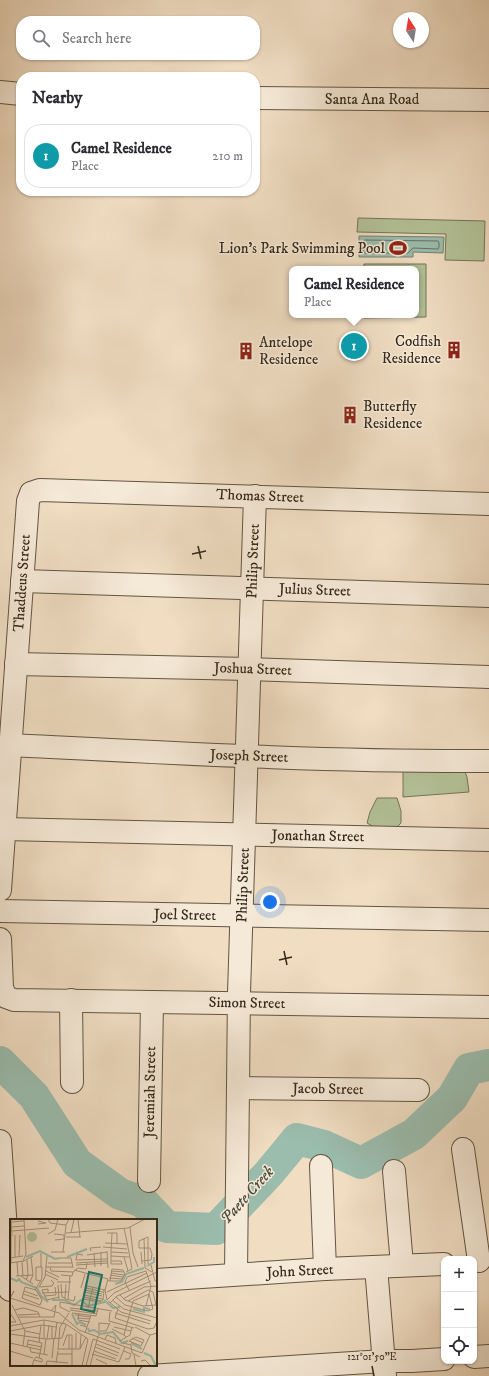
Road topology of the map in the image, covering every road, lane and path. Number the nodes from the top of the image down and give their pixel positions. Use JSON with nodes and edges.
{"nodes":[{"id":1,"x":0,"y":92,"type":"edge"},
{"id":2,"x":16,"y":94,"type":"edge"},
{"id":3,"x":260,"y":98,"type":"edge"},
{"id":4,"x":489,"y":100,"type":"edge"},
{"id":5,"x":31,"y":493,"type":"joint"},
{"id":6,"x":255,"y":496,"type":"junction"},
{"id":7,"x":489,"y":504,"type":"edge"},
{"id":8,"x":22,"y":581,"type":"junction"},
{"id":9,"x":252,"y":588,"type":"junction"},
{"id":10,"x":489,"y":596,"type":"edge"},
{"id":11,"x":16,"y":664,"type":"junction"},
{"id":12,"x":249,"y":669,"type":"junction"},
{"id":13,"x":489,"y":676,"type":"edge"},
{"id":14,"x":10,"y":745,"type":"junction"},
{"id":15,"x":246,"y":757,"type":"junction"},
{"id":16,"x":489,"y":761,"type":"edge"},
{"id":17,"x":4,"y":829,"type":"junction"},
{"id":18,"x":244,"y":834,"type":"junction"},
{"id":19,"x":489,"y":840,"type":"edge"},
{"id":20,"x":0,"y":890,"type":"edge"},
{"id":21,"x":0,"y":912,"type":"edge"},
{"id":22,"x":242,"y":916,"type":"junction"},
{"id":23,"x":489,"y":920,"type":"edge"},
{"id":24,"x":0,"y":939,"type":"edge"},
{"id":25,"x":71,"y":1000,"type":"junction"},
{"id":26,"x":152,"y":1002,"type":"junction"},
{"id":27,"x":239,"y":1003,"type":"junction"},
{"id":28,"x":489,"y":1007,"type":"edge"},
{"id":29,"x":72,"y":1082,"type":"dead end"},
{"id":30,"x":238,"y":1088,"type":"junction"},
{"id":31,"x":418,"y":1090,"type":"dead end"},
{"id":32,"x":0,"y":1141,"type":"edge"},
{"id":33,"x":462,"y":1149,"type":"dead end"},
{"id":34,"x":321,"y":1166,"type":"dead end"},
{"id":35,"x":394,"y":1171,"type":"dead end"},
{"id":36,"x":149,"y":1181,"type":"dead end"},
{"id":37,"x":481,"y":1260,"type":"edge"},
{"id":38,"x":441,"y":1264,"type":"edge"},
{"id":39,"x":402,"y":1265,"type":"junction"},
{"id":40,"x":376,"y":1267,"type":"junction"},
{"id":41,"x":325,"y":1269,"type":"junction"},
{"id":42,"x":236,"y":1274,"type":"junction"},
{"id":43,"x":157,"y":1280,"type":"edge"},
{"id":44,"x":7,"y":1290,"type":"edge"},
{"id":45,"x":489,"y":1356,"type":"edge"},
{"id":46,"x":477,"y":1357,"type":"edge"},
{"id":47,"x":441,"y":1360,"type":"edge"},
{"id":48,"x":384,"y":1369,"type":"edge"},
{"id":49,"x":149,"y":1376,"type":"edge"}],
"edges":[{"from":1,"to":2,"type":"street"},
{"from":3,"to":4,"type":"street","name":"Santa Ana Road"},
{"from":5,"to":6,"type":"street","name":"Thomas Street"},
{"from":5,"to":8,"type":"street","name":"Thaddeus Street"},
{"from":6,"to":7,"type":"street","name":"Thomas Street"},
{"from":6,"to":9,"type":"street","name":"Philip Street"},
{"from":8,"to":9,"type":"street","name":"Julius Street"},
{"from":8,"to":11,"type":"street","name":"Thaddeus Street"},
{"from":9,"to":10,"type":"street","name":"Julius Street"},
{"from":9,"to":12,"type":"street","name":"Philip Street"},
{"from":11,"to":12,"type":"street","name":"Joshua Street"},
{"from":11,"to":14,"type":"street","name":"Thaddeus Street"},
{"from":12,"to":13,"type":"street","name":"Joshua Street"},
{"from":12,"to":15,"type":"street","name":"Philip Street"},
{"from":14,"to":15,"type":"street","name":"Joseph Street"},
{"from":14,"to":17,"type":"street","name":"Thaddeus Street"},
{"from":15,"to":16,"type":"street","name":"Joseph Street"},
{"from":15,"to":18,"type":"street","name":"Philip Street"},
{"from":17,"to":18,"type":"street","name":"Jonathan Street"},
{"from":17,"to":20,"type":"street","name":"Thaddeus Street"},
{"from":18,"to":19,"type":"street","name":"Jonathan Street"},
{"from":18,"to":22,"type":"street","name":"Philip Street"},
{"from":21,"to":22,"type":"street","name":"Joel Street"},
{"from":22,"to":23,"type":"street","name":"Joel Street"},
{"from":22,"to":27,"type":"street","name":"Philip Street"},
{"from":24,"to":25,"type":"street","name":"Simon Street"},
{"from":25,"to":26,"type":"street","name":"Simon Street"},
{"from":25,"to":29,"type":"street"},
{"from":26,"to":27,"type":"street","name":"Simon Street"},
{"from":26,"to":36,"type":"street","name":"Jeremiah Street"},
{"from":27,"to":28,"type":"street","name":"Simon Street"},
{"from":27,"to":30,"type":"street","name":"Philip Street"},
{"from":30,"to":31,"type":"street","name":"Jacob Street"},
{"from":30,"to":42,"type":"street","name":"Philip Street"},
{"from":32,"to":44,"type":"street"},
{"from":33,"to":37,"type":"street"},
{"from":34,"to":41,"type":"street"},
{"from":35,"to":39,"type":"street"},
{"from":38,"to":39,"type":"street","name":"John Street"},
{"from":39,"to":40,"type":"street","name":"John Street"},
{"from":40,"to":41,"type":"street","name":"John Street"},
{"from":40,"to":48,"type":"street"},
{"from":41,"to":42,"type":"street","name":"John Street"},
{"from":42,"to":43,"type":"street","name":"John Street"},
{"from":45,"to":46,"type":"street"},
{"from":47,"to":48,"type":"street"},
{"from":48,"to":49,"type":"street"}]}
